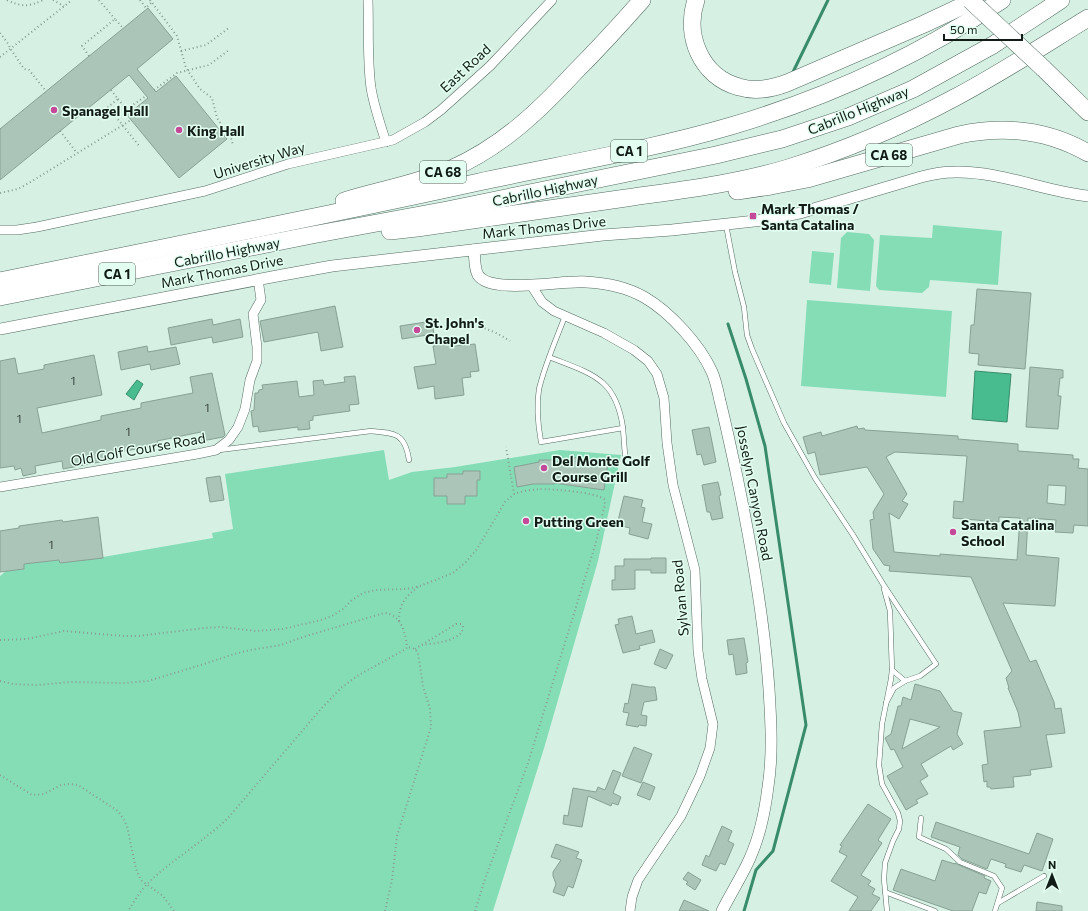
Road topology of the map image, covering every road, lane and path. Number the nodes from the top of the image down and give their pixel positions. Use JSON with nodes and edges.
{"nodes":[{"id":1,"x":6,"y":0,"type":"edge"},
{"id":2,"x":43,"y":0,"type":"edge"},
{"id":3,"x":53,"y":0,"type":"edge"},
{"id":4,"x":72,"y":0,"type":"edge"},
{"id":5,"x":99,"y":0,"type":"edge"},
{"id":6,"x":140,"y":0,"type":"edge"},
{"id":7,"x":368,"y":0,"type":"edge"},
{"id":8,"x":552,"y":0,"type":"edge"},
{"id":9,"x":642,"y":0,"type":"edge"},
{"id":10,"x":650,"y":0,"type":"edge"},
{"id":11,"x":696,"y":0,"type":"edge"},
{"id":12,"x":970,"y":0,"type":"edge"},
{"id":13,"x":975,"y":0,"type":"edge"},
{"id":14,"x":985,"y":0,"type":"edge"},
{"id":15,"x":1002,"y":0,"type":"edge"},
{"id":16,"x":1061,"y":0,"type":"edge"},
{"id":17,"x":151,"y":1,"type":"edge"},
{"id":18,"x":64,"y":6,"type":"junction"},
{"id":19,"x":1088,"y":18,"type":"edge"},
{"id":20,"x":115,"y":19,"type":"junction"},
{"id":21,"x":230,"y":27,"type":"dead end"},
{"id":22,"x":123,"y":28,"type":"dead end"},
{"id":23,"x":0,"y":33,"type":"edge"},
{"id":24,"x":612,"y":35,"type":"junction"},
{"id":25,"x":218,"y":36,"type":"junction"},
{"id":26,"x":220,"y":39,"type":"dead end"},
{"id":27,"x":10,"y":48,"type":"junction"},
{"id":28,"x":229,"y":50,"type":"dead end"},
{"id":29,"x":181,"y":51,"type":"junction"},
{"id":30,"x":90,"y":56,"type":"dead end"},
{"id":31,"x":0,"y":57,"type":"edge"},
{"id":32,"x":1047,"y":65,"type":"junction"},
{"id":33,"x":187,"y":70,"type":"junction"},
{"id":34,"x":111,"y":90,"type":"dead end"},
{"id":35,"x":154,"y":90,"type":"dead end"},
{"id":36,"x":46,"y":92,"type":"dead end"},
{"id":37,"x":146,"y":96,"type":"dead end"},
{"id":38,"x":1088,"y":98,"type":"edge"},
{"id":39,"x":118,"y":99,"type":"junction"},
{"id":40,"x":128,"y":109,"type":"junction"},
{"id":41,"x":1088,"y":112,"type":"edge"},
{"id":42,"x":130,"y":113,"type":"dead end"},
{"id":43,"x":131,"y":120,"type":"dead end"},
{"id":44,"x":123,"y":125,"type":"junction"},
{"id":45,"x":60,"y":131,"type":"dead end"},
{"id":46,"x":386,"y":142,"type":"junction"},
{"id":47,"x":233,"y":145,"type":"dead end"},
{"id":48,"x":140,"y":147,"type":"dead end"},
{"id":49,"x":77,"y":153,"type":"junction"},
{"id":50,"x":1088,"y":153,"type":"edge"},
{"id":51,"x":687,"y":190,"type":"junction"},
{"id":52,"x":0,"y":193,"type":"edge"},
{"id":53,"x":1088,"y":196,"type":"edge"},
{"id":54,"x":726,"y":225,"type":"junction"},
{"id":55,"x":0,"y":230,"type":"edge"},
{"id":56,"x":232,"y":234,"type":"junction"},
{"id":57,"x":312,"y":235,"type":"junction"},
{"id":58,"x":474,"y":250,"type":"junction"},
{"id":59,"x":258,"y":279,"type":"junction"},
{"id":60,"x":0,"y":280,"type":"edge"},
{"id":61,"x":531,"y":285,"type":"junction"},
{"id":62,"x":0,"y":297,"type":"edge"},
{"id":63,"x":565,"y":316,"type":"junction"},
{"id":64,"x":457,"y":324,"type":"dead end"},
{"id":65,"x":0,"y":330,"type":"edge"},
{"id":66,"x":510,"y":341,"type":"dead end"},
{"id":67,"x":549,"y":357,"type":"junction"},
{"id":68,"x":623,"y":428,"type":"junction"},
{"id":69,"x":506,"y":448,"type":"dead end"},
{"id":70,"x":216,"y":450,"type":"junction"},
{"id":71,"x":625,"y":455,"type":"dead end"},
{"id":72,"x":409,"y":460,"type":"dead end"},
{"id":73,"x":0,"y":487,"type":"edge"},
{"id":74,"x":514,"y":494,"type":"junction"},
{"id":75,"x":883,"y":584,"type":"junction"},
{"id":76,"x":420,"y":586,"type":"junction"},
{"id":77,"x":399,"y":622,"type":"junction"},
{"id":78,"x":0,"y":640,"type":"edge"},
{"id":79,"x":422,"y":645,"type":"junction"},
{"id":80,"x":408,"y":647,"type":"junction"},
{"id":81,"x":415,"y":649,"type":"junction"},
{"id":82,"x":892,"y":670,"type":"junction"},
{"id":83,"x":0,"y":681,"type":"edge"},
{"id":84,"x":905,"y":681,"type":"junction"},
{"id":85,"x":886,"y":703,"type":"junction"},
{"id":86,"x":0,"y":775,"type":"edge"},
{"id":87,"x":921,"y":818,"type":"dead end"},
{"id":88,"x":1044,"y":876,"type":"dead end"},
{"id":89,"x":147,"y":884,"type":"junction"},
{"id":90,"x":885,"y":892,"type":"junction"},
{"id":91,"x":998,"y":904,"type":"junction"},
{"id":92,"x":128,"y":911,"type":"edge"},
{"id":93,"x":174,"y":911,"type":"edge"},
{"id":94,"x":385,"y":911,"type":"edge"},
{"id":95,"x":475,"y":911,"type":"edge"},
{"id":96,"x":630,"y":911,"type":"edge"},
{"id":97,"x":722,"y":911,"type":"edge"},
{"id":98,"x":887,"y":911,"type":"edge"},
{"id":99,"x":935,"y":911,"type":"edge"},
{"id":100,"x":995,"y":911,"type":"edge"}],
"edges":[{"from":1,"to":2,"type":"path"},
{"from":3,"to":18,"type":"path"},
{"from":4,"to":18,"type":"path"},
{"from":5,"to":20,"type":"path"},
{"from":6,"to":17,"type":"path"},
{"from":7,"to":46,"type":"street"},
{"from":8,"to":46,"type":"street","name":"East Road"},
{"from":9,"to":24,"type":"highway"},
{"from":10,"to":24,"type":"highway","number":"CA 68"},
{"from":11,"to":13,"type":"highway"},
{"from":12,"to":32,"type":"highway","bridge":true},
{"from":14,"to":32,"type":"highway"},
{"from":15,"to":56,"type":"highway","name":"Cabrillo Highway","number":"CA 1"},
{"from":16,"to":57,"type":"highway","name":"Cabrillo Highway","number":"CA 1"},
{"from":17,"to":29,"type":"path"},
{"from":18,"to":27,"type":"path"},
{"from":19,"to":51,"type":"highway"},
{"from":20,"to":22,"type":"path"},
{"from":20,"to":30,"type":"path"},
{"from":21,"to":25,"type":"path"},
{"from":23,"to":27,"type":"path"},
{"from":24,"to":56,"type":"highway","number":"CA 68"},
{"from":25,"to":26,"type":"path"},
{"from":25,"to":29,"type":"path"},
{"from":27,"to":31,"type":"path"},
{"from":27,"to":36,"type":"path"},
{"from":28,"to":33,"type":"path"},
{"from":29,"to":33,"type":"path"},
{"from":32,"to":38,"type":"highway"},
{"from":32,"to":41,"type":"highway"},
{"from":33,"to":35,"type":"path"},
{"from":33,"to":47,"type":"path"},
{"from":34,"to":39,"type":"path"},
{"from":37,"to":40,"type":"path"},
{"from":39,"to":40,"type":"path"},
{"from":39,"to":44,"type":"path"},
{"from":40,"to":42,"type":"path"},
{"from":43,"to":44,"type":"path"},
{"from":44,"to":48,"type":"path"},
{"from":44,"to":49,"type":"path"},
{"from":45,"to":49,"type":"path"},
{"from":46,"to":55,"type":"street","name":"University Way"},
{"from":49,"to":52,"type":"path"},
{"from":50,"to":51,"type":"highway","number":"CA 68"},
{"from":51,"to":57,"type":"highway","number":"CA 68"},
{"from":53,"to":54,"type":"street","name":"Mark Thomas Drive"},
{"from":54,"to":58,"type":"street","name":"Mark Thomas Drive"},
{"from":54,"to":75,"type":"lane"},
{"from":56,"to":60,"type":"highway","name":"Cabrillo Highway","number":"CA 1"},
{"from":57,"to":62,"type":"highway","name":"Cabrillo Highway","number":"CA 1"},
{"from":58,"to":59,"type":"street","name":"Mark Thomas Drive"},
{"from":58,"to":61,"type":"street","name":"Josselyn Canyon Road"},
{"from":59,"to":65,"type":"street","name":"Mark Thomas Drive"},
{"from":59,"to":70,"type":"street","name":"Old Golf Course Road"},
{"from":61,"to":63,"type":"street","name":"Sylvan Road"},
{"from":61,"to":97,"type":"street","name":"Josselyn Canyon Road"},
{"from":63,"to":67,"type":"lane"},
{"from":63,"to":96,"type":"street","name":"Sylvan Road"},
{"from":64,"to":66,"type":"path"},
{"from":67,"to":68,"type":"lane"},
{"from":67,"to":68,"type":"lane"},
{"from":68,"to":71,"type":"lane"},
{"from":69,"to":74,"type":"path"},
{"from":70,"to":72,"type":"lane"},
{"from":70,"to":73,"type":"street","name":"Old Golf Course Road"},
{"from":74,"to":76,"type":"path"},
{"from":74,"to":95,"type":"path"},
{"from":75,"to":82,"type":"lane"},
{"from":75,"to":84,"type":"lane"},
{"from":76,"to":77,"type":"path"},
{"from":76,"to":78,"type":"path"},
{"from":77,"to":80,"type":"path"},
{"from":77,"to":83,"type":"path"},
{"from":79,"to":79,"type":"path"},
{"from":79,"to":81,"type":"path"},
{"from":80,"to":81,"type":"path"},
{"from":80,"to":89,"type":"path"},
{"from":81,"to":94,"type":"path"},
{"from":82,"to":84,"type":"lane"},
{"from":82,"to":85,"type":"lane"},
{"from":84,"to":85,"type":"lane"},
{"from":85,"to":90,"type":"lane"},
{"from":86,"to":89,"type":"path"},
{"from":87,"to":91,"type":"lane"},
{"from":88,"to":91,"type":"lane"},
{"from":89,"to":92,"type":"path"},
{"from":89,"to":93,"type":"path"},
{"from":90,"to":98,"type":"lane"},
{"from":90,"to":99,"type":"lane"},
{"from":91,"to":100,"type":"lane"}]}
